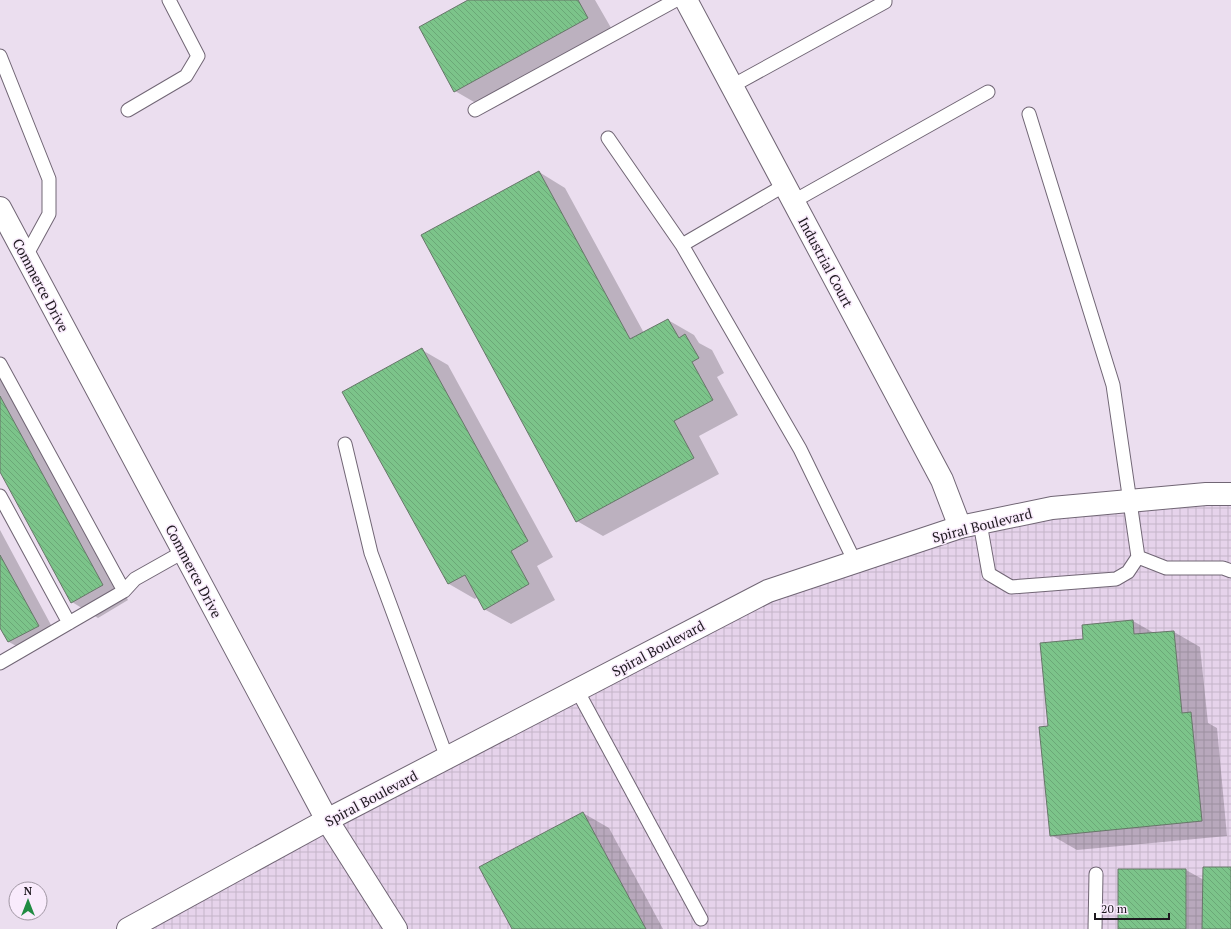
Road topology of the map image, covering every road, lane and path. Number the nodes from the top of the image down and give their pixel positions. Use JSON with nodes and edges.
{"nodes":[{"id":1,"x":169,"y":0,"type":"edge"},
{"id":2,"x":676,"y":0,"type":"edge"},
{"id":3,"x":686,"y":0,"type":"edge"},
{"id":4,"x":886,"y":0,"type":"edge"},
{"id":5,"x":0,"y":56,"type":"edge"},
{"id":6,"x":732,"y":86,"type":"junction"},
{"id":7,"x":988,"y":92,"type":"dead end"},
{"id":8,"x":128,"y":110,"type":"dead end"},
{"id":9,"x":475,"y":110,"type":"dead end"},
{"id":10,"x":1029,"y":114,"type":"dead end"},
{"id":11,"x":608,"y":138,"type":"dead end"},
{"id":12,"x":789,"y":193,"type":"junction"},
{"id":13,"x":0,"y":208,"type":"edge"},
{"id":14,"x":682,"y":244,"type":"junction"},
{"id":15,"x":26,"y":256,"type":"junction"},
{"id":16,"x":0,"y":364,"type":"edge"},
{"id":17,"x":345,"y":444,"type":"dead end"},
{"id":18,"x":1231,"y":494,"type":"edge"},
{"id":19,"x":0,"y":496,"type":"edge"},
{"id":20,"x":1130,"y":501,"type":"junction"},
{"id":21,"x":970,"y":525,"type":"junction"},
{"id":22,"x":183,"y":552,"type":"junction"},
{"id":23,"x":1138,"y":557,"type":"junction"},
{"id":24,"x":855,"y":562,"type":"junction"},
{"id":25,"x":1231,"y":571,"type":"edge"},
{"id":26,"x":124,"y":591,"type":"junction"},
{"id":27,"x":69,"y":623,"type":"junction"},
{"id":28,"x":1,"y":660,"type":"edge"},
{"id":29,"x":577,"y":690,"type":"junction"},
{"id":30,"x":447,"y":758,"type":"junction"},
{"id":31,"x":327,"y":820,"type":"junction"},
{"id":32,"x":1096,"y":874,"type":"dead end"},
{"id":33,"x":701,"y":919,"type":"dead end"},
{"id":34,"x":128,"y":929,"type":"edge"},
{"id":35,"x":396,"y":929,"type":"edge"},
{"id":36,"x":1095,"y":929,"type":"edge"}],
"edges":[{"from":1,"to":8,"type":"lane"},
{"from":2,"to":9,"type":"lane"},
{"from":3,"to":6,"type":"street","name":"Industrial Court"},
{"from":4,"to":6,"type":"lane"},
{"from":5,"to":15,"type":"lane"},
{"from":6,"to":12,"type":"street","name":"Industrial Court"},
{"from":7,"to":12,"type":"lane"},
{"from":10,"to":20,"type":"lane"},
{"from":11,"to":14,"type":"lane"},
{"from":12,"to":14,"type":"lane"},
{"from":12,"to":21,"type":"street","name":"Industrial Court"},
{"from":13,"to":15,"type":"street","name":"Commerce Drive"},
{"from":14,"to":24,"type":"lane"},
{"from":15,"to":22,"type":"street","name":"Commerce Drive"},
{"from":16,"to":26,"type":"lane"},
{"from":17,"to":30,"type":"lane"},
{"from":18,"to":20,"type":"street","name":"Spiral Boulevard"},
{"from":19,"to":27,"type":"lane"},
{"from":20,"to":21,"type":"street","name":"Spiral Boulevard"},
{"from":20,"to":23,"type":"lane"},
{"from":21,"to":23,"type":"lane"},
{"from":21,"to":24,"type":"street","name":"Spiral Boulevard"},
{"from":22,"to":26,"type":"lane"},
{"from":22,"to":31,"type":"street","name":"Commerce Drive"},
{"from":23,"to":25,"type":"lane"},
{"from":24,"to":29,"type":"street","name":"Spiral Boulevard"},
{"from":26,"to":27,"type":"lane"},
{"from":27,"to":28,"type":"lane"},
{"from":29,"to":30,"type":"street","name":"Spiral Boulevard"},
{"from":29,"to":33,"type":"lane"},
{"from":30,"to":31,"type":"street","name":"Spiral Boulevard"},
{"from":31,"to":34,"type":"street","name":"Spiral Boulevard"},
{"from":31,"to":35,"type":"street","name":"Commerce Drive"},
{"from":32,"to":36,"type":"lane"}]}
